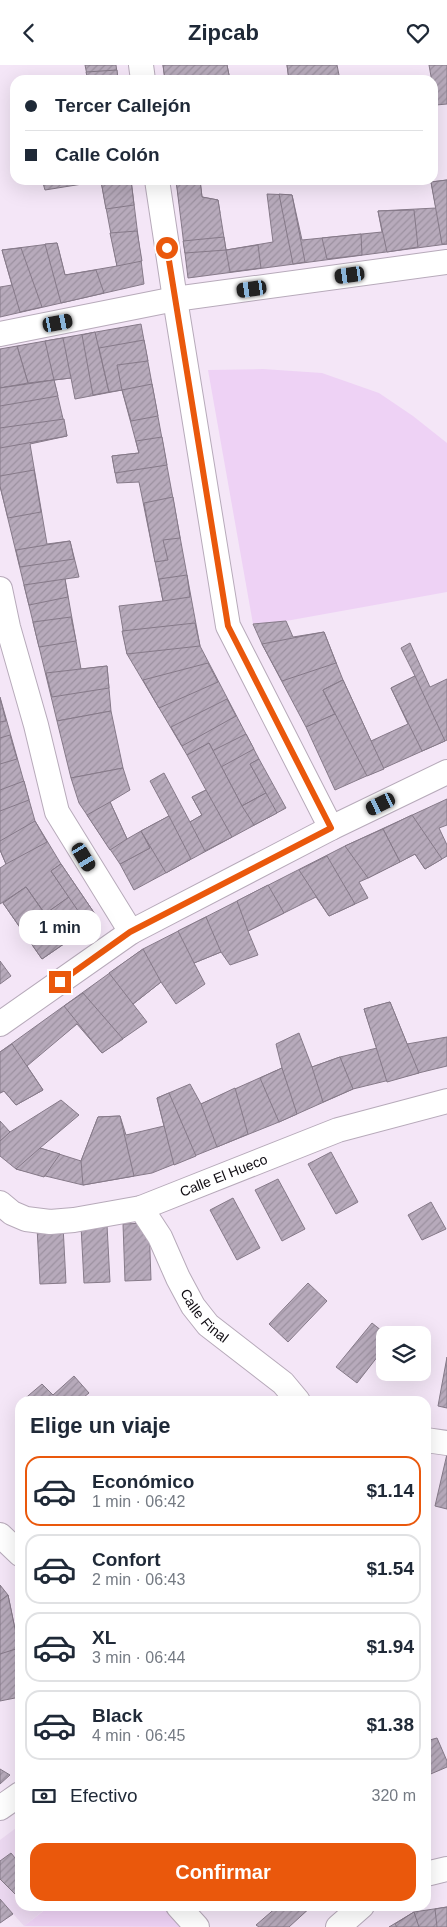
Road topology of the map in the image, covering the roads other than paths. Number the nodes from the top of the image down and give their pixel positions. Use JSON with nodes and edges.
{"nodes":[{"id":1,"x":158,"y":185,"type":"edge"},
{"id":2,"x":447,"y":261,"type":"edge"},
{"id":3,"x":174,"y":299,"type":"junction"},
{"id":4,"x":0,"y":334,"type":"edge"},
{"id":5,"x":0,"y":589,"type":"edge"},
{"id":6,"x":4,"y":623,"type":"edge"},
{"id":7,"x":447,"y":772,"type":"edge"},
{"id":8,"x":331,"y":828,"type":"junction"},
{"id":9,"x":130,"y":932,"type":"junction"},
{"id":10,"x":0,"y":1024,"type":"edge"},
{"id":11,"x":447,"y":1101,"type":"edge"},
{"id":12,"x":0,"y":1203,"type":"edge"},
{"id":13,"x":141,"y":1208,"type":"junction"},
{"id":14,"x":294,"y":1396,"type":"edge"},
{"id":15,"x":431,"y":1441,"type":"edge"},
{"id":16,"x":447,"y":1443,"type":"edge"},
{"id":17,"x":0,"y":1535,"type":"edge"},
{"id":18,"x":15,"y":1549,"type":"edge"},
{"id":19,"x":15,"y":1798,"type":"edge"},
{"id":20,"x":0,"y":1808,"type":"edge"},
{"id":21,"x":447,"y":1869,"type":"edge"},
{"id":22,"x":431,"y":1873,"type":"edge"},
{"id":23,"x":183,"y":1911,"type":"edge"},
{"id":24,"x":356,"y":1911,"type":"edge"},
{"id":25,"x":197,"y":1927,"type":"edge"},
{"id":26,"x":338,"y":1927,"type":"edge"}],
"edges":[{"from":1,"to":3,"type":"street"},
{"from":2,"to":3,"type":"street"},
{"from":3,"to":4,"type":"street"},
{"from":3,"to":8,"type":"street"},
{"from":5,"to":6,"type":"street"},
{"from":6,"to":9,"type":"street"},
{"from":7,"to":8,"type":"street"},
{"from":8,"to":9,"type":"street"},
{"from":9,"to":10,"type":"street"},
{"from":11,"to":13,"type":"street","name":"Calle El Hueco"},
{"from":12,"to":13,"type":"street","name":"Calle El Hueco"},
{"from":13,"to":14,"type":"street","name":"Calle Final"},
{"from":15,"to":16,"type":"street"},
{"from":17,"to":18,"type":"street"},
{"from":19,"to":20,"type":"street"},
{"from":21,"to":22,"type":"street"},
{"from":23,"to":25,"type":"street"},
{"from":24,"to":26,"type":"street"}]}
